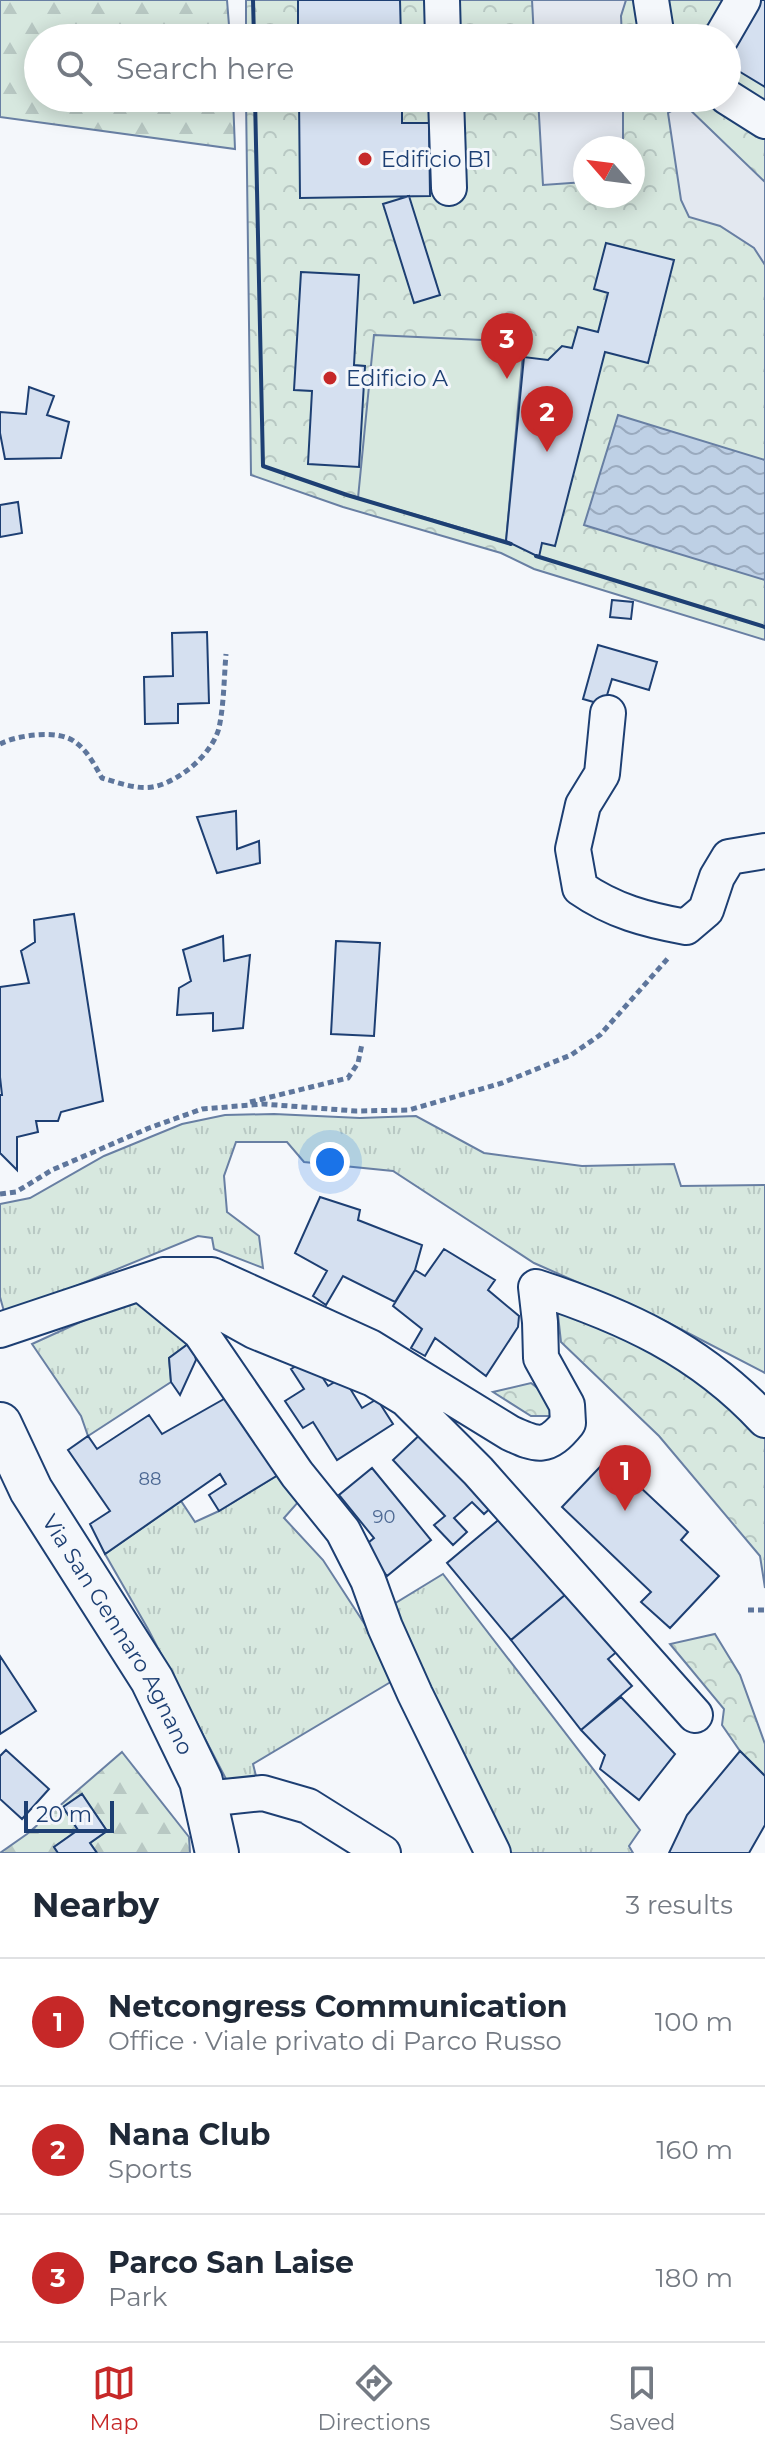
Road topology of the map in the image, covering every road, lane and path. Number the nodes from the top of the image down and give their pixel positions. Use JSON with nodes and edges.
{"nodes":[{"id":1,"x":442,"y":0,"type":"edge"},
{"id":2,"x":651,"y":0,"type":"edge"},
{"id":3,"x":743,"y":0,"type":"edge"},
{"id":4,"x":443,"y":24,"type":"edge"},
{"id":5,"x":655,"y":24,"type":"edge"},
{"id":6,"x":729,"y":24,"type":"edge"},
{"id":7,"x":741,"y":106,"type":"edge"},
{"id":8,"x":446,"y":112,"type":"edge"},
{"id":9,"x":765,"y":121,"type":"edge"},
{"id":10,"x":449,"y":188,"type":"dead end"},
{"id":11,"x":226,"y":654,"type":"dead end"},
{"id":12,"x":608,"y":713,"type":"dead end"},
{"id":13,"x":0,"y":744,"type":"edge"},
{"id":14,"x":765,"y":851,"type":"edge"},
{"id":15,"x":686,"y":927,"type":"junction"},
{"id":16,"x":362,"y":1044,"type":"dead end"},
{"id":17,"x":236,"y":1106,"type":"junction"},
{"id":18,"x":0,"y":1194,"type":"edge"},
{"id":19,"x":152,"y":1279,"type":"junction"},
{"id":20,"x":0,"y":1330,"type":"edge"},
{"id":21,"x":765,"y":1420,"type":"edge"},
{"id":22,"x":0,"y":1424,"type":"edge"},
{"id":23,"x":748,"y":1610,"type":"dead end"},
{"id":24,"x":765,"y":1610,"type":"edge"},
{"id":25,"x":695,"y":1715,"type":"dead end"},
{"id":26,"x":205,"y":1799,"type":"junction"},
{"id":27,"x":217,"y":1853,"type":"edge"},
{"id":28,"x":383,"y":1853,"type":"edge"},
{"id":29,"x":493,"y":1853,"type":"edge"}],
"edges":[{"from":1,"to":4,"type":"street"},
{"from":2,"to":5,"type":"street"},
{"from":3,"to":6,"type":"street"},
{"from":7,"to":9,"type":"street"},
{"from":8,"to":10,"type":"street"},
{"from":11,"to":13,"type":"path"},
{"from":12,"to":15,"type":"street"},
{"from":14,"to":15,"type":"street"},
{"from":15,"to":17,"type":"path"},
{"from":16,"to":17,"type":"path"},
{"from":17,"to":18,"type":"path"},
{"from":19,"to":20,"type":"street"},
{"from":19,"to":21,"type":"street"},
{"from":19,"to":25,"type":"street"},
{"from":19,"to":29,"type":"street"},
{"from":22,"to":26,"type":"main road","name":"Via San Gennaro Agnano"},
{"from":23,"to":24,"type":"path"},
{"from":26,"to":27,"type":"main road","name":"Via San Gennaro Agnano"},
{"from":26,"to":28,"type":"street"}]}
